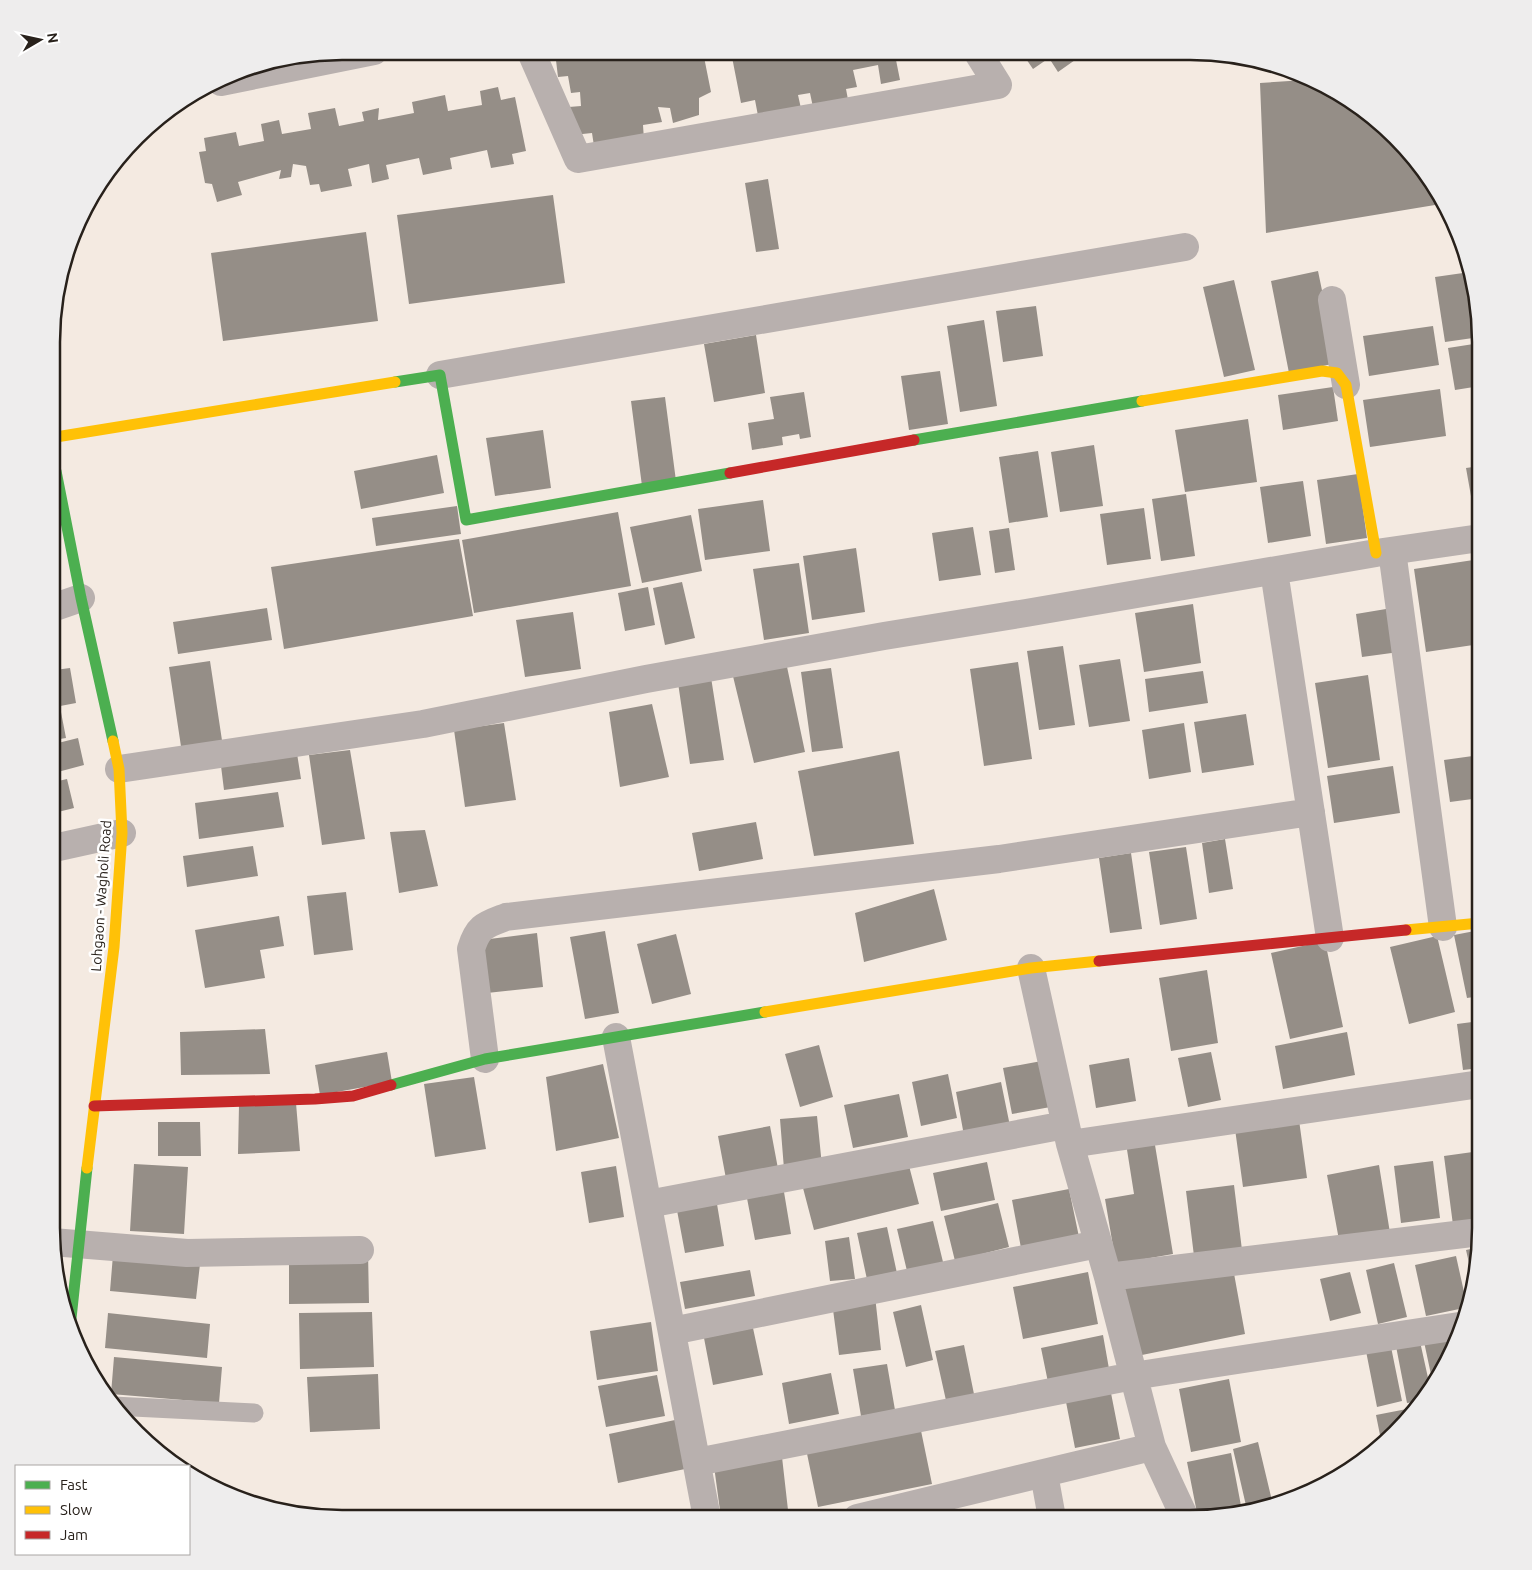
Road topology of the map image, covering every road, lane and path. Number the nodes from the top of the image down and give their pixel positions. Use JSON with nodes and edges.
{"nodes":[{"id":1,"x":534,"y":60,"type":"edge"},
{"id":2,"x":982,"y":60,"type":"edge"},
{"id":3,"x":325,"y":61,"type":"edge"},
{"id":4,"x":246,"y":77,"type":"edge"},
{"id":5,"x":1185,"y":247,"type":"dead end"},
{"id":6,"x":1332,"y":300,"type":"dead end"},
{"id":7,"x":440,"y":375,"type":"junction"},
{"id":8,"x":1346,"y":385,"type":"junction"},
{"id":9,"x":60,"y":436,"type":"edge"},
{"id":10,"x":60,"y":491,"type":"edge"},
{"id":11,"x":1472,"y":539,"type":"edge"},
{"id":12,"x":1384,"y":552,"type":"junction"},
{"id":13,"x":1274,"y":571,"type":"junction"},
{"id":14,"x":81,"y":598,"type":"junction"},
{"id":15,"x":60,"y":605,"type":"edge"},
{"id":16,"x":119,"y":769,"type":"junction"},
{"id":17,"x":1311,"y":812,"type":"junction"},
{"id":18,"x":122,"y":833,"type":"junction"},
{"id":19,"x":60,"y":847,"type":"edge"},
{"id":20,"x":1472,"y":924,"type":"edge"},
{"id":21,"x":1443,"y":927,"type":"junction"},
{"id":22,"x":1330,"y":938,"type":"junction"},
{"id":23,"x":1031,"y":968,"type":"junction"},
{"id":24,"x":616,"y":1037,"type":"junction"},
{"id":25,"x":485,"y":1058,"type":"junction"},
{"id":26,"x":1472,"y":1085,"type":"edge"},
{"id":27,"x":94,"y":1106,"type":"junction"},
{"id":28,"x":1068,"y":1134,"type":"junction"},
{"id":29,"x":648,"y":1204,"type":"junction"},
{"id":30,"x":1472,"y":1233,"type":"edge"},
{"id":31,"x":61,"y":1243,"type":"edge"},
{"id":32,"x":79,"y":1244,"type":"junction"},
{"id":33,"x":1098,"y":1244,"type":"junction"},
{"id":34,"x":360,"y":1250,"type":"dead end"},
{"id":35,"x":1108,"y":1277,"type":"junction"},
{"id":36,"x":72,"y":1308,"type":"edge"},
{"id":37,"x":1454,"y":1327,"type":"edge"},
{"id":38,"x":672,"y":1331,"type":"junction"},
{"id":39,"x":1133,"y":1376,"type":"junction"},
{"id":40,"x":124,"y":1407,"type":"edge"},
{"id":41,"x":254,"y":1413,"type":"dead end"},
{"id":42,"x":1152,"y":1447,"type":"junction"},
{"id":43,"x":697,"y":1462,"type":"junction"},
{"id":44,"x":1044,"y":1474,"type":"junction"},
{"id":45,"x":706,"y":1510,"type":"edge"},
{"id":46,"x":894,"y":1510,"type":"edge"},
{"id":47,"x":1051,"y":1510,"type":"edge"},
{"id":48,"x":1181,"y":1510,"type":"edge"}],
"edges":[{"from":1,"to":2,"type":"street"},
{"from":3,"to":4,"type":"street"},
{"from":5,"to":7,"type":"street"},
{"from":6,"to":8,"type":"street"},
{"from":7,"to":8,"type":"street"},
{"from":7,"to":9,"type":"street"},
{"from":8,"to":12,"type":"street"},
{"from":10,"to":14,"type":"street","name":"Lohgaon - Wagholi Road"},
{"from":11,"to":12,"type":"street"},
{"from":12,"to":13,"type":"street"},
{"from":12,"to":21,"type":"street"},
{"from":13,"to":16,"type":"street"},
{"from":13,"to":17,"type":"street"},
{"from":14,"to":15,"type":"street"},
{"from":14,"to":16,"type":"street","name":"Lohgaon - Wagholi Road"},
{"from":16,"to":18,"type":"street","name":"Lohgaon - Wagholi Road"},
{"from":17,"to":22,"type":"street"},
{"from":17,"to":25,"type":"street"},
{"from":18,"to":19,"type":"street"},
{"from":18,"to":27,"type":"street","name":"Lohgaon - Wagholi Road"},
{"from":20,"to":21,"type":"street"},
{"from":21,"to":22,"type":"street"},
{"from":22,"to":23,"type":"street"},
{"from":23,"to":24,"type":"street"},
{"from":23,"to":28,"type":"street"},
{"from":24,"to":25,"type":"street"},
{"from":24,"to":29,"type":"street"},
{"from":25,"to":27,"type":"street"},
{"from":26,"to":28,"type":"street"},
{"from":27,"to":32,"type":"street","name":"Lohgaon - Wagholi Road"},
{"from":28,"to":29,"type":"street"},
{"from":28,"to":33,"type":"street"},
{"from":29,"to":38,"type":"street"},
{"from":30,"to":35,"type":"street"},
{"from":31,"to":32,"type":"street"},
{"from":32,"to":34,"type":"street"},
{"from":32,"to":36,"type":"street","name":"Lohgaon - Wagholi Road"},
{"from":33,"to":35,"type":"street"},
{"from":33,"to":38,"type":"street"},
{"from":35,"to":39,"type":"street"},
{"from":37,"to":39,"type":"street"},
{"from":38,"to":43,"type":"street"},
{"from":39,"to":42,"type":"street"},
{"from":39,"to":43,"type":"street"},
{"from":40,"to":41,"type":"lane"},
{"from":42,"to":44,"type":"street"},
{"from":42,"to":48,"type":"street"},
{"from":43,"to":45,"type":"street"},
{"from":44,"to":46,"type":"street"},
{"from":44,"to":47,"type":"street"}]}
